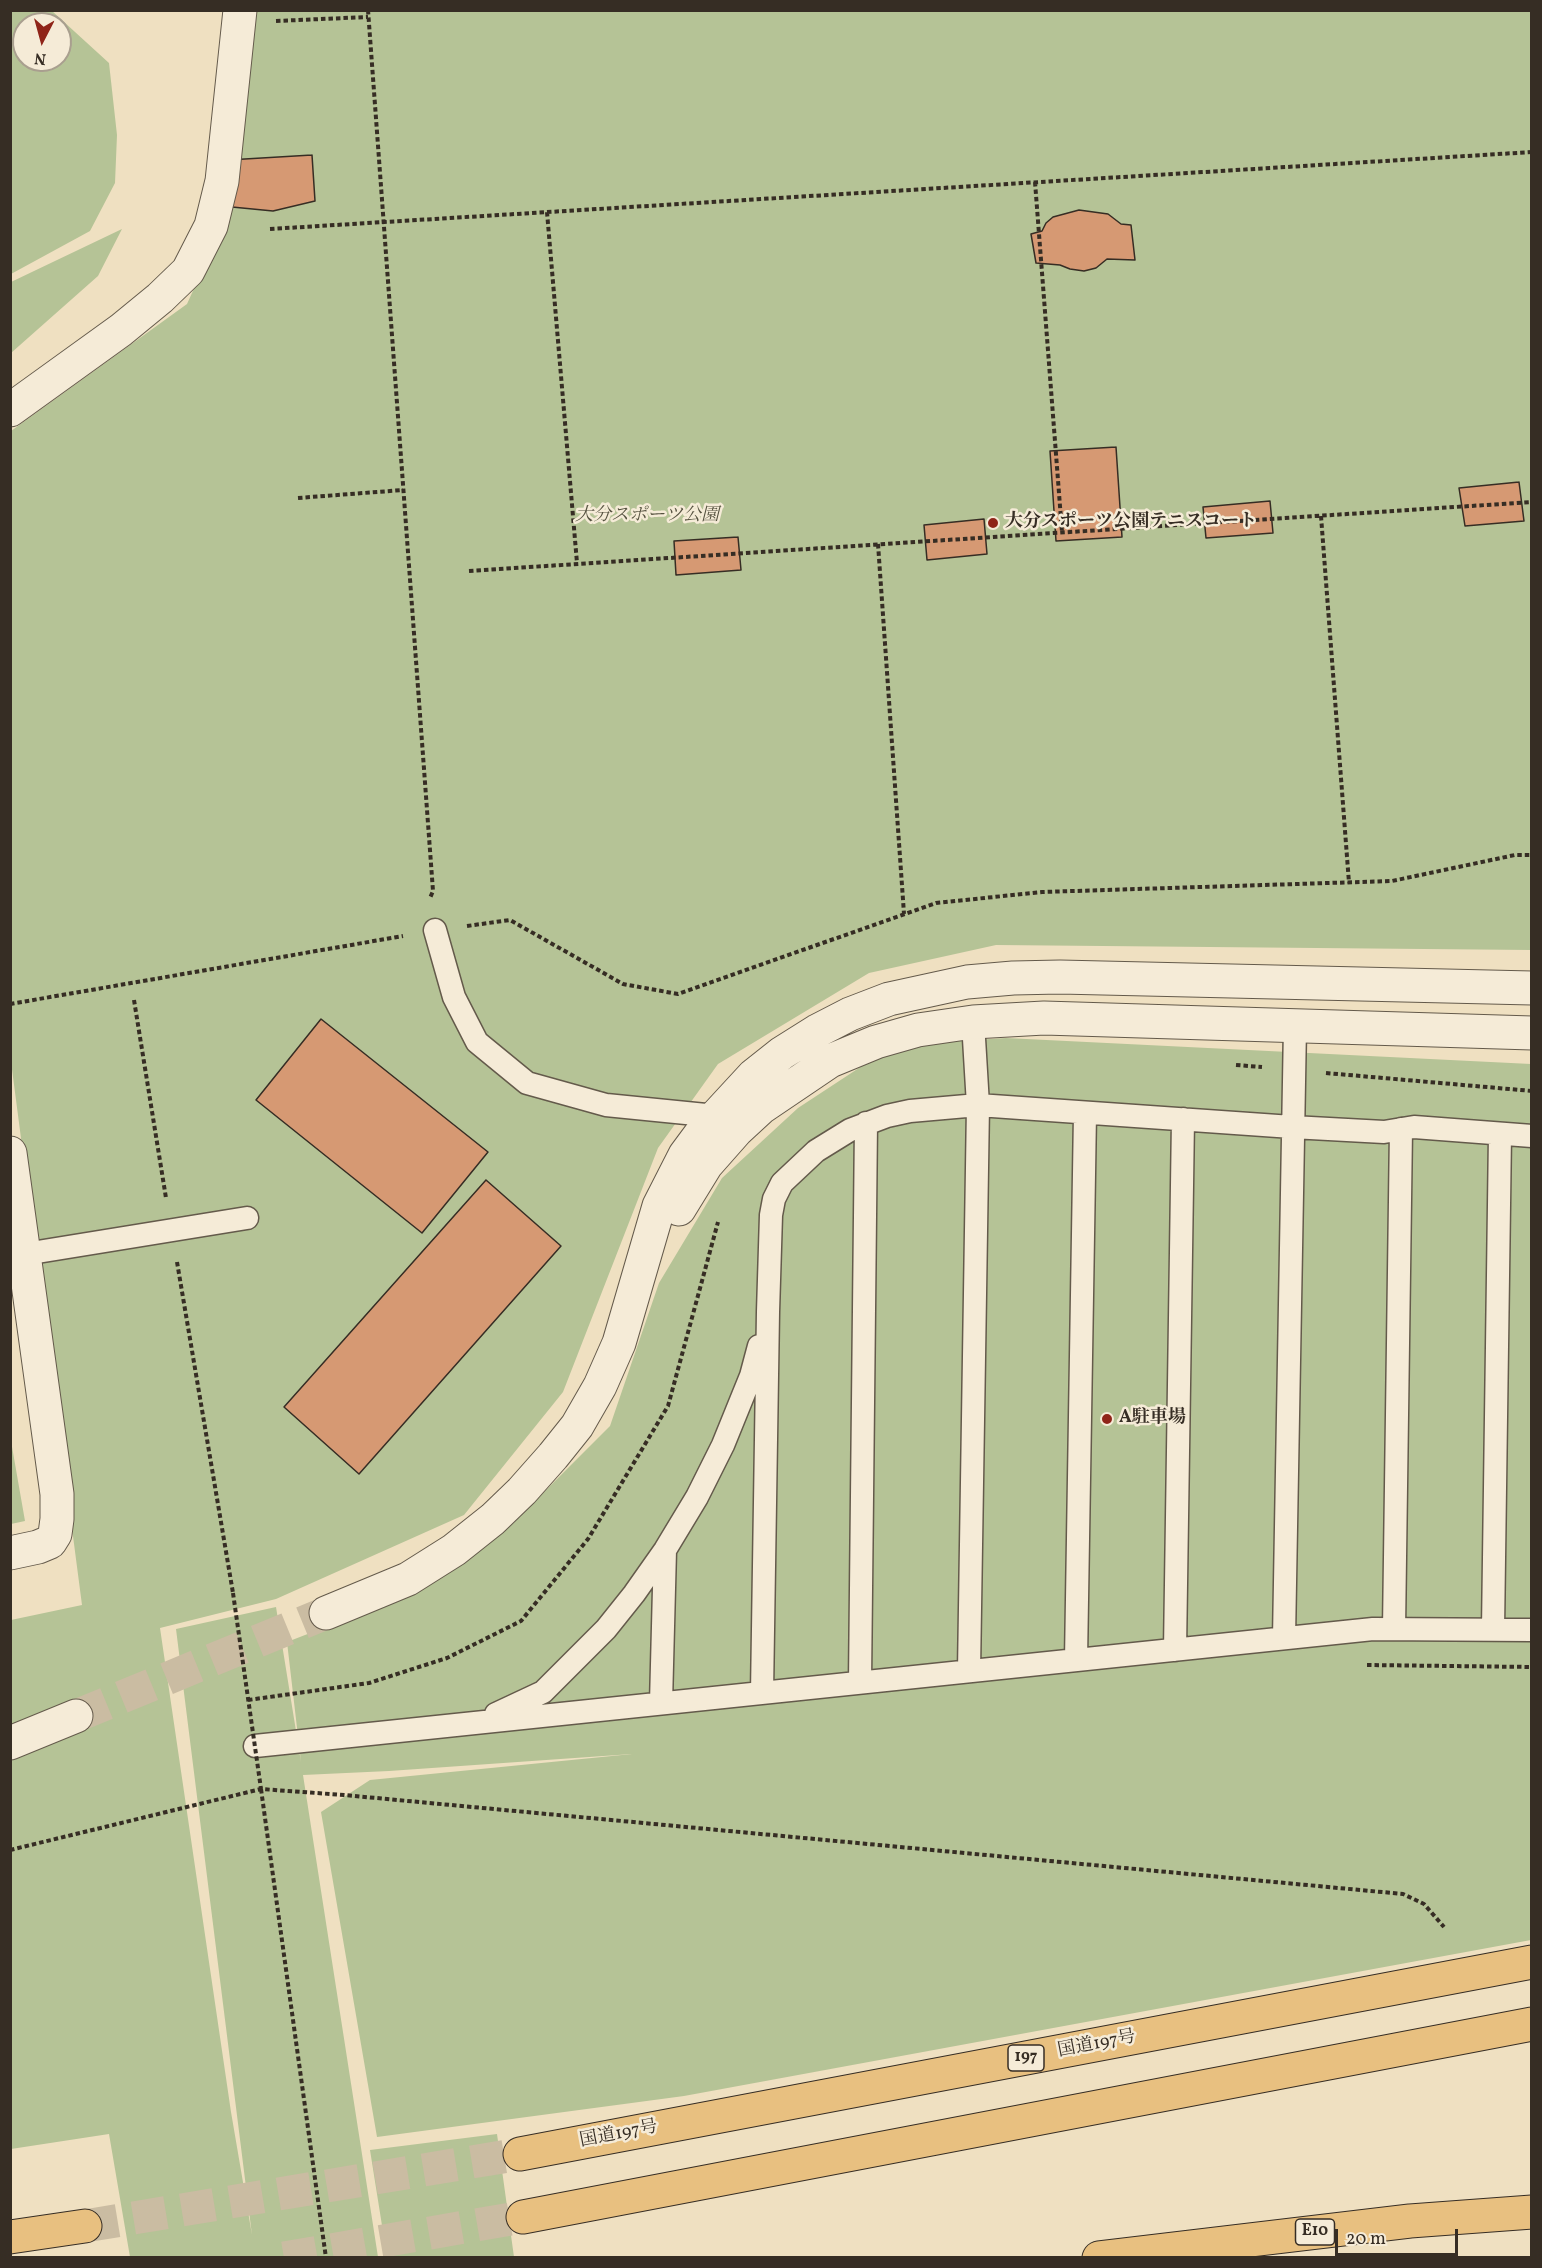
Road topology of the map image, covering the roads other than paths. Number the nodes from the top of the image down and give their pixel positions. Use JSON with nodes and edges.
{"nodes":[{"id":1,"x":240,"y":17,"type":"edge"},
{"id":2,"x":10,"y":410,"type":"edge"},
{"id":3,"x":425,"y":932,"type":"road end"},
{"id":4,"x":1532,"y":987,"type":"edge"},
{"id":5,"x":973,"y":1022,"type":"junction"},
{"id":6,"x":1294,"y":1026,"type":"junction"},
{"id":7,"x":1532,"y":1033,"type":"edge"},
{"id":8,"x":978,"y":1105,"type":"junction"},
{"id":9,"x":1085,"y":1113,"type":"junction"},
{"id":10,"x":716,"y":1116,"type":"junction"},
{"id":11,"x":1183,"y":1119,"type":"junction"},
{"id":12,"x":866,"y":1123,"type":"junction"},
{"id":13,"x":1292,"y":1127,"type":"junction"},
{"id":14,"x":1401,"y":1129,"type":"junction"},
{"id":15,"x":1500,"y":1134,"type":"junction"},
{"id":16,"x":1532,"y":1136,"type":"edge"},
{"id":17,"x":10,"y":1152,"type":"edge"},
{"id":18,"x":247,"y":1218,"type":"dead end"},
{"id":19,"x":25,"y":1254,"type":"junction"},
{"id":20,"x":634,"y":1295,"type":"junction"},
{"id":21,"x":768,"y":1311,"type":"junction"},
{"id":22,"x":665,"y":1550,"type":"junction"},
{"id":23,"x":10,"y":1553,"type":"edge"},
{"id":24,"x":326,"y":1613,"type":"tunnel mouth"},
{"id":25,"x":1394,"y":1629,"type":"junction"},
{"id":26,"x":1493,"y":1629,"type":"junction"},
{"id":27,"x":1532,"y":1630,"type":"edge"},
{"id":28,"x":1284,"y":1638,"type":"junction"},
{"id":29,"x":1175,"y":1650,"type":"junction"},
{"id":30,"x":1076,"y":1660,"type":"junction"},
{"id":31,"x":969,"y":1671,"type":"junction"},
{"id":32,"x":860,"y":1682,"type":"junction"},
{"id":33,"x":762,"y":1693,"type":"junction"},
{"id":34,"x":661,"y":1703,"type":"junction"},
{"id":35,"x":76,"y":1716,"type":"tunnel mouth"},
{"id":36,"x":472,"y":1723,"type":"junction"},
{"id":37,"x":10,"y":1743,"type":"edge"},
{"id":38,"x":255,"y":1746,"type":"road end"},
{"id":39,"x":1532,"y":1962,"type":"edge"},
{"id":40,"x":1532,"y":2024,"type":"edge"},
{"id":41,"x":520,"y":2154,"type":"tunnel mouth"},
{"id":42,"x":1532,"y":2212,"type":"edge"},
{"id":43,"x":523,"y":2217,"type":"tunnel mouth"},
{"id":44,"x":86,"y":2226,"type":"tunnel mouth"},
{"id":45,"x":10,"y":2237,"type":"edge"},
{"id":46,"x":1099,"y":2258,"type":"edge"}],
"edges":[{"from":1,"to":2,"type":"street"},
{"from":3,"to":10,"type":"lane"},
{"from":4,"to":10,"type":"street"},
{"from":5,"to":6,"type":"street"},
{"from":5,"to":8,"type":"lane"},
{"from":5,"to":20,"type":"street"},
{"from":6,"to":7,"type":"street"},
{"from":6,"to":13,"type":"lane"},
{"from":8,"to":9,"type":"lane"},
{"from":8,"to":12,"type":"lane"},
{"from":8,"to":31,"type":"lane"},
{"from":9,"to":11,"type":"lane"},
{"from":9,"to":30,"type":"lane"},
{"from":10,"to":20,"type":"street"},
{"from":11,"to":13,"type":"lane"},
{"from":11,"to":29,"type":"lane"},
{"from":12,"to":21,"type":"lane"},
{"from":12,"to":32,"type":"lane"},
{"from":13,"to":14,"type":"lane"},
{"from":13,"to":28,"type":"lane"},
{"from":14,"to":15,"type":"lane"},
{"from":14,"to":25,"type":"lane"},
{"from":15,"to":16,"type":"lane"},
{"from":15,"to":26,"type":"lane"},
{"from":17,"to":19,"type":"street"},
{"from":18,"to":19,"type":"lane"},
{"from":19,"to":23,"type":"street"},
{"from":20,"to":24,"type":"street"},
{"from":21,"to":22,"type":"lane"},
{"from":21,"to":33,"type":"lane"},
{"from":22,"to":34,"type":"lane"},
{"from":22,"to":36,"type":"lane"},
{"from":25,"to":26,"type":"lane"},
{"from":25,"to":28,"type":"lane"},
{"from":26,"to":27,"type":"lane"},
{"from":28,"to":29,"type":"lane"},
{"from":29,"to":30,"type":"lane"},
{"from":30,"to":31,"type":"lane"},
{"from":31,"to":32,"type":"lane"},
{"from":32,"to":33,"type":"lane"},
{"from":33,"to":34,"type":"lane"},
{"from":34,"to":36,"type":"lane"},
{"from":35,"to":37,"type":"street"},
{"from":36,"to":38,"type":"lane"},
{"from":39,"to":41,"type":"highway","name":"国道197号","number":"197"},
{"from":40,"to":43,"type":"highway"},
{"from":42,"to":46,"type":"highway","number":"E10"},
{"from":44,"to":45,"type":"highway"}]}
